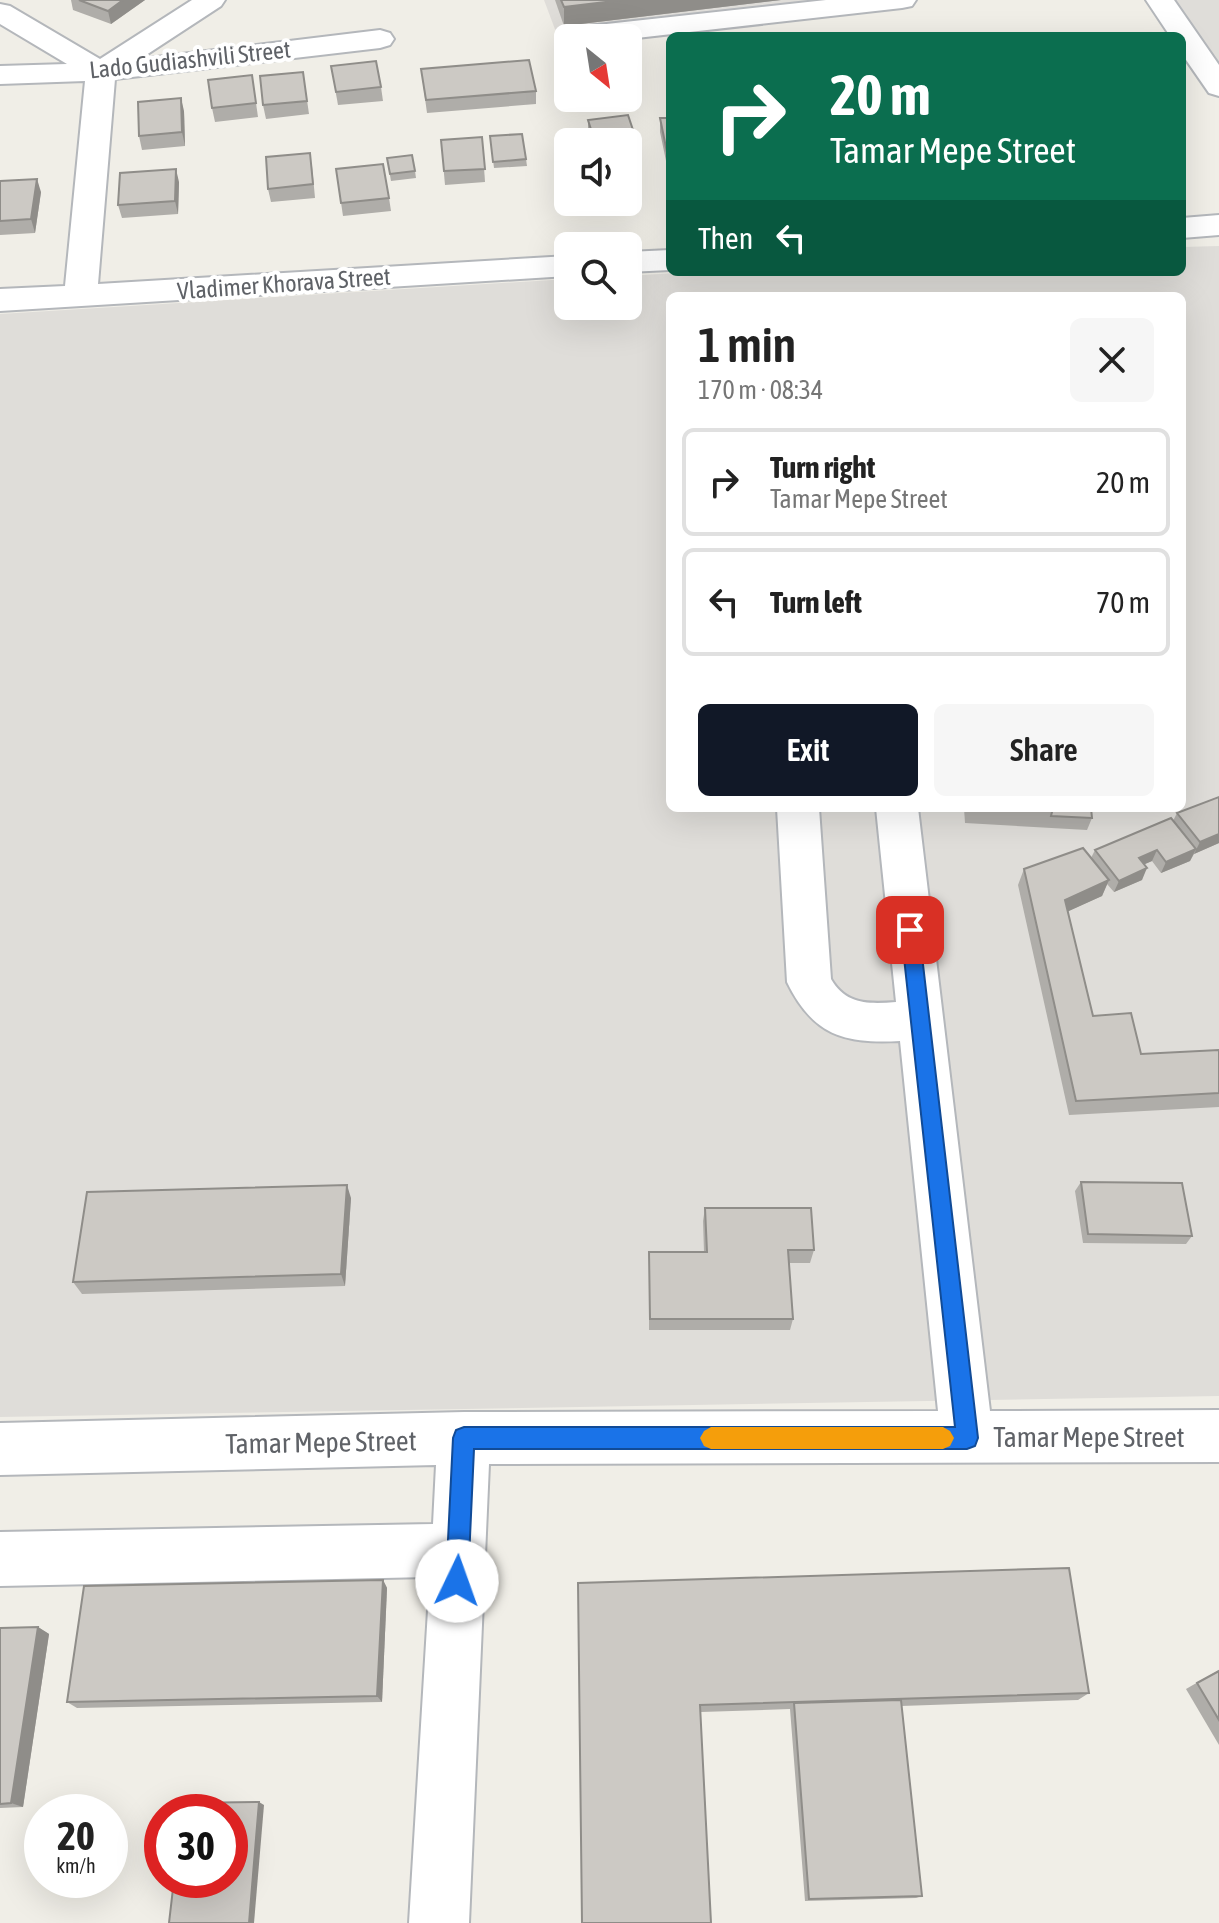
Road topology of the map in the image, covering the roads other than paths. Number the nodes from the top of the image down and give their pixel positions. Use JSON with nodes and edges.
{"nodes":[{"id":1,"x":211,"y":0,"type":"edge"},
{"id":2,"x":902,"y":0,"type":"edge"},
{"id":3,"x":1160,"y":0,"type":"edge"},
{"id":4,"x":0,"y":12,"type":"edge"},
{"id":5,"x":642,"y":29,"type":"edge"},
{"id":6,"x":1182,"y":32,"type":"edge"},
{"id":7,"x":1186,"y":38,"type":"edge"},
{"id":8,"x":380,"y":39,"type":"dead end"},
{"id":9,"x":101,"y":72,"type":"junction"},
{"id":10,"x":0,"y":75,"type":"edge"},
{"id":11,"x":1219,"y":87,"type":"edge"},
{"id":12,"x":1219,"y":225,"type":"edge"},
{"id":13,"x":1186,"y":228,"type":"edge"},
{"id":14,"x":666,"y":260,"type":"edge"},
{"id":15,"x":642,"y":261,"type":"edge"},
{"id":16,"x":554,"y":267,"type":"edge"},
{"id":17,"x":80,"y":296,"type":"junction"},
{"id":18,"x":0,"y":300,"type":"edge"},
{"id":19,"x":798,"y":812,"type":"edge"},
{"id":20,"x":897,"y":812,"type":"edge"},
{"id":21,"x":920,"y":1021,"type":"junction"},
{"id":22,"x":1219,"y":1436,"type":"edge"},
{"id":23,"x":464,"y":1438,"type":"junction"},
{"id":24,"x":967,"y":1438,"type":"junction"},
{"id":25,"x":0,"y":1449,"type":"edge"},
{"id":26,"x":459,"y":1550,"type":"junction"},
{"id":27,"x":0,"y":1559,"type":"edge"},
{"id":28,"x":439,"y":1923,"type":"edge"}],
"edges":[{"from":1,"to":9,"type":"street"},
{"from":2,"to":5,"type":"street"},
{"from":3,"to":6,"type":"street"},
{"from":4,"to":9,"type":"street"},
{"from":7,"to":11,"type":"street"},
{"from":8,"to":9,"type":"street","name":"Lado Gudiashvili Street"},
{"from":9,"to":10,"type":"street","name":"Lado Gudiashvili Street"},
{"from":9,"to":17,"type":"street"},
{"from":12,"to":13,"type":"street"},
{"from":14,"to":15,"type":"street"},
{"from":16,"to":17,"type":"street","name":"Vladimer Khorava Street"},
{"from":17,"to":18,"type":"street","name":"Vladimer Khorava Street"},
{"from":19,"to":21,"type":"street"},
{"from":20,"to":21,"type":"street"},
{"from":21,"to":24,"type":"street"},
{"from":22,"to":24,"type":"street","name":"Tamar Mepe Street"},
{"from":23,"to":24,"type":"street","name":"Tamar Mepe Street"},
{"from":23,"to":25,"type":"street","name":"Tamar Mepe Street"},
{"from":23,"to":26,"type":"street"},
{"from":26,"to":27,"type":"street"},
{"from":26,"to":28,"type":"street"}]}
